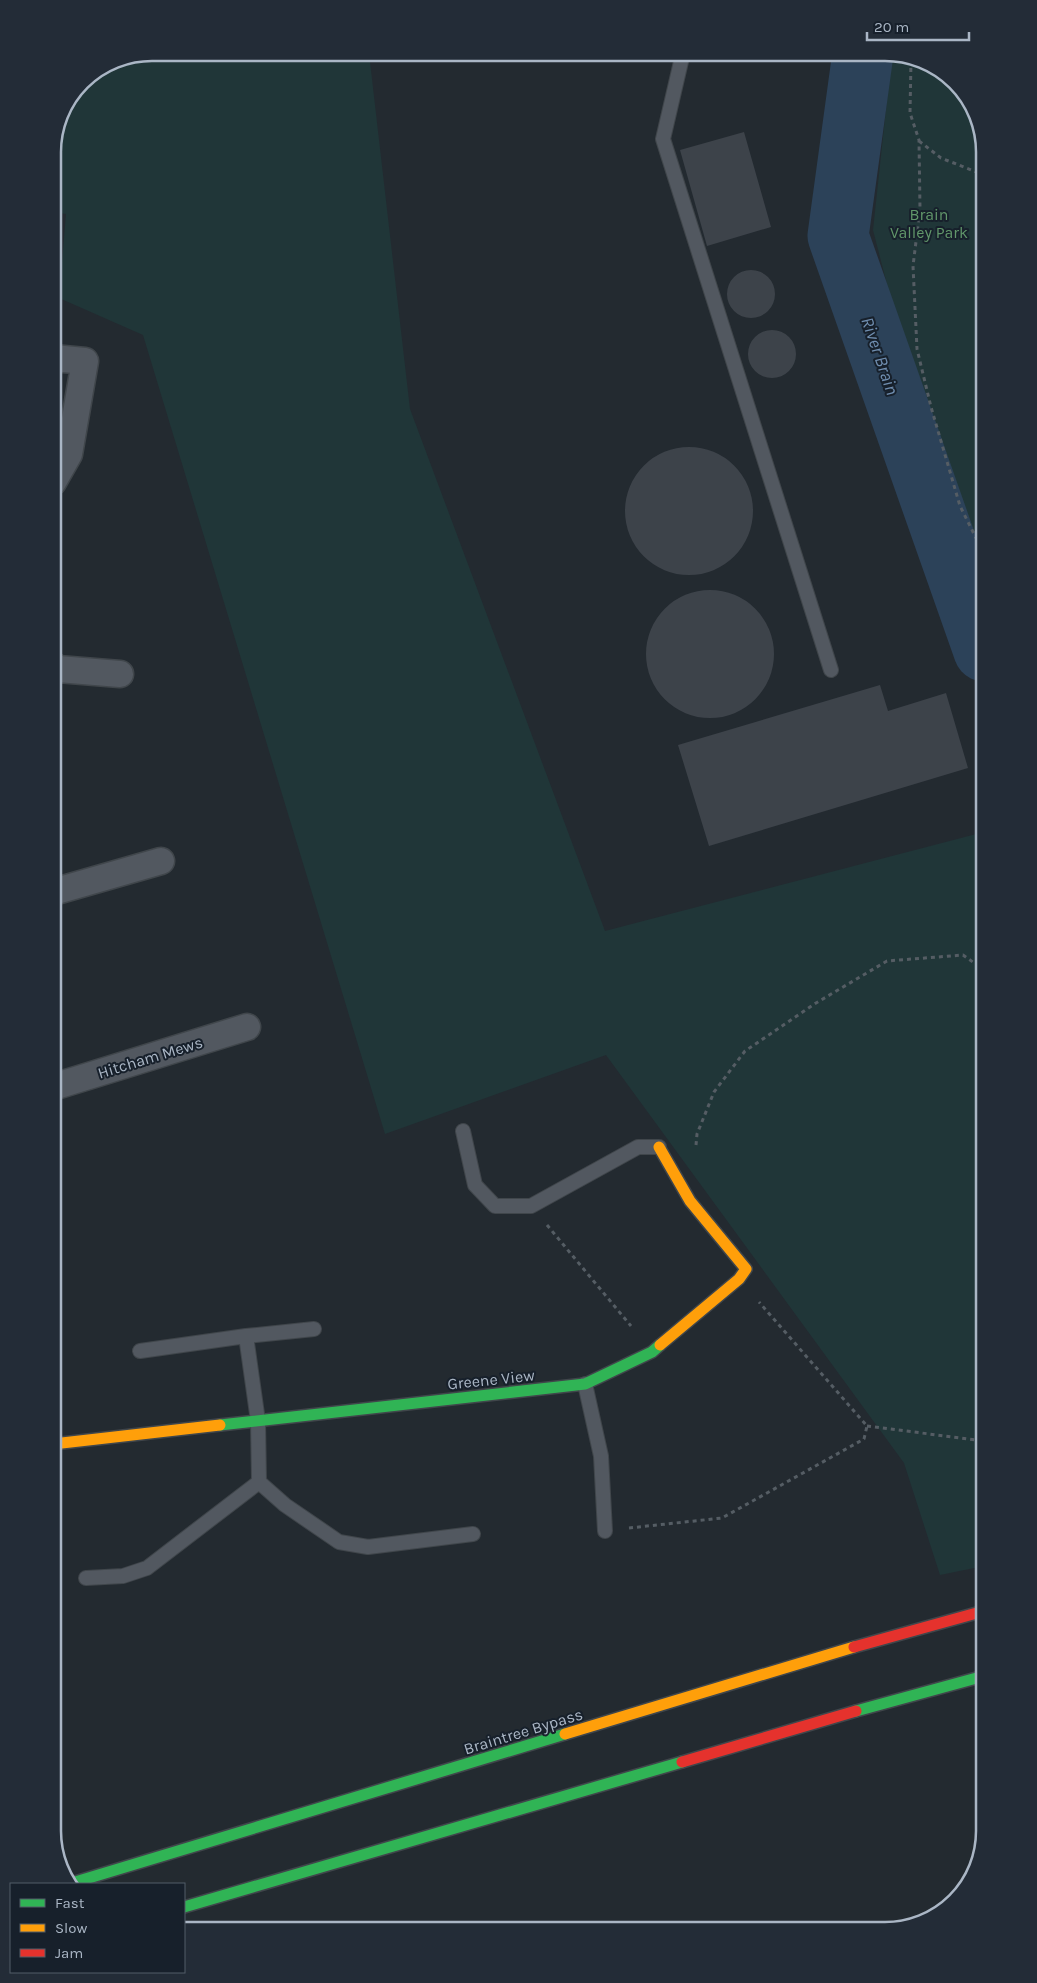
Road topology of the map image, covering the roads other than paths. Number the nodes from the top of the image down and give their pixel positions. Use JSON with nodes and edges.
{"nodes":[{"id":1,"x":680,"y":61,"type":"edge"},
{"id":2,"x":61,"y":359,"type":"edge"},
{"id":3,"x":61,"y":468,"type":"edge"},
{"id":4,"x":61,"y":669,"type":"edge"},
{"id":5,"x":831,"y":670,"type":"dead end"},
{"id":6,"x":120,"y":674,"type":"dead end"},
{"id":7,"x":161,"y":861,"type":"dead end"},
{"id":8,"x":61,"y":890,"type":"edge"},
{"id":9,"x":247,"y":1027,"type":"dead end"},
{"id":10,"x":61,"y":1084,"type":"edge"},
{"id":11,"x":463,"y":1131,"type":"dead end"},
{"id":12,"x":659,"y":1147,"type":"joint"},
{"id":13,"x":314,"y":1329,"type":"dead end"},
{"id":14,"x":246,"y":1336,"type":"junction"},
{"id":15,"x":140,"y":1351,"type":"dead end"},
{"id":16,"x":585,"y":1384,"type":"junction"},
{"id":17,"x":258,"y":1421,"type":"junction"},
{"id":18,"x":61,"y":1443,"type":"edge"},
{"id":19,"x":259,"y":1482,"type":"junction"},
{"id":20,"x":606,"y":1531,"type":"road end"},
{"id":21,"x":473,"y":1534,"type":"dead end"},
{"id":22,"x":86,"y":1578,"type":"dead end"},
{"id":23,"x":976,"y":1613,"type":"edge"},
{"id":24,"x":976,"y":1678,"type":"edge"},
{"id":25,"x":77,"y":1881,"type":"edge"},
{"id":26,"x":185,"y":1907,"type":"edge"}],
"edges":[{"from":1,"to":5,"type":"lane"},
{"from":2,"to":3,"type":"street"},
{"from":4,"to":6,"type":"street"},
{"from":7,"to":8,"type":"street"},
{"from":9,"to":10,"type":"street","name":"Hitcham Mews"},
{"from":11,"to":12,"type":"lane"},
{"from":12,"to":16,"type":"main road","name":"Greene View"},
{"from":13,"to":14,"type":"lane"},
{"from":14,"to":15,"type":"lane"},
{"from":14,"to":17,"type":"lane"},
{"from":16,"to":17,"type":"main road","name":"Greene View"},
{"from":16,"to":20,"type":"lane"},
{"from":17,"to":18,"type":"main road","name":"Greene View"},
{"from":17,"to":19,"type":"lane"},
{"from":19,"to":21,"type":"lane"},
{"from":19,"to":22,"type":"lane"},
{"from":23,"to":25,"type":"main road","name":"Braintree Bypass"},
{"from":24,"to":26,"type":"main road"}]}
